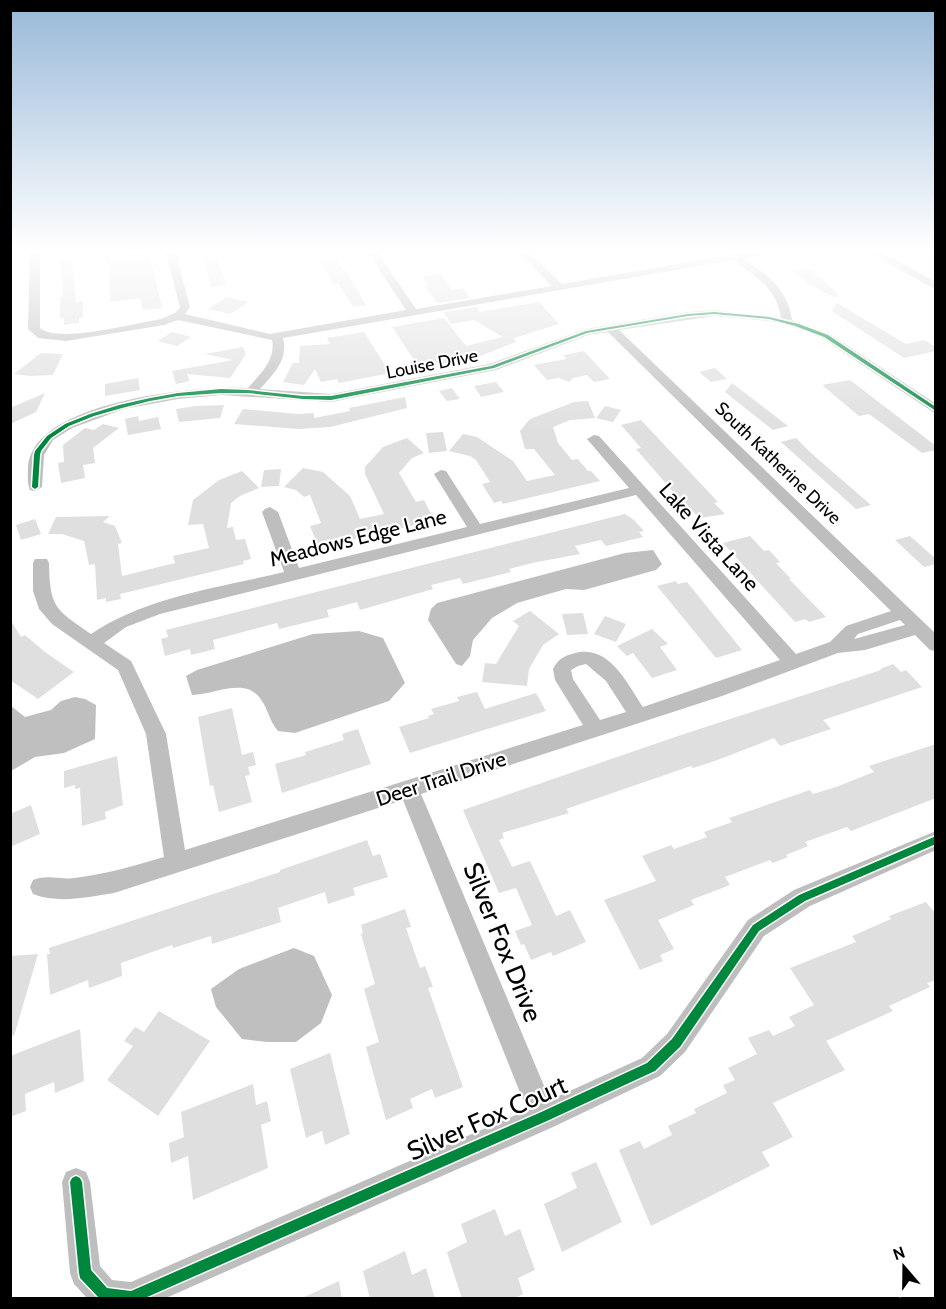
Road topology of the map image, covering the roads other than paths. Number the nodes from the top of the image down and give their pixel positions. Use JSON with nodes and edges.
{"nodes":[{"id":1,"x":33,"y":311,"type":"edge"},
{"id":2,"x":181,"y":311,"type":"edge"},
{"id":3,"x":418,"y":311,"type":"edge"},
{"id":4,"x":786,"y":311,"type":"edge"},
{"id":5,"x":413,"y":312,"type":"joint"},
{"id":6,"x":177,"y":316,"type":"junction"},
{"id":7,"x":787,"y":322,"type":"junction"},
{"id":8,"x":611,"y":328,"type":"junction"},
{"id":9,"x":277,"y":336,"type":"junction"},
{"id":10,"x":250,"y":393,"type":"junction"},
{"id":11,"x":936,"y":411,"type":"edge"},
{"id":12,"x":594,"y":439,"type":"dead end"},
{"id":13,"x":441,"y":474,"type":"dead end"},
{"id":14,"x":35,"y":488,"type":"dead end"},
{"id":15,"x":639,"y":490,"type":"junction"},
{"id":16,"x":270,"y":512,"type":"dead end"},
{"id":17,"x":476,"y":530,"type":"junction"},
{"id":18,"x":42,"y":564,"type":"dead end"},
{"id":19,"x":293,"y":575,"type":"junction"},
{"id":20,"x":903,"y":613,"type":"junction"},
{"id":21,"x":917,"y":628,"type":"junction"},
{"id":22,"x":92,"y":642,"type":"junction"},
{"id":23,"x":936,"y":645,"type":"edge"},
{"id":24,"x":836,"y":647,"type":"junction"},
{"id":25,"x":793,"y":663,"type":"junction"},
{"id":26,"x":638,"y":716,"type":"junction"},
{"id":27,"x":595,"y":729,"type":"junction"},
{"id":28,"x":409,"y":789,"type":"junction"},
{"id":29,"x":936,"y":840,"type":"edge"},
{"id":30,"x":176,"y":864,"type":"junction"},
{"id":31,"x":41,"y":887,"type":"dead end"},
{"id":32,"x":543,"y":1117,"type":"junction"},
{"id":33,"x":76,"y":1182,"type":"dead end"}],
"edges":[{"from":1,"to":6,"type":"street"},
{"from":2,"to":6,"type":"street"},
{"from":3,"to":5,"type":"street"},
{"from":4,"to":7,"type":"street"},
{"from":5,"to":9,"type":"street"},
{"from":6,"to":9,"type":"street"},
{"from":7,"to":8,"type":"street","name":"Louise Drive"},
{"from":7,"to":11,"type":"street","name":"Louise Drive"},
{"from":8,"to":10,"type":"street","name":"Louise Drive"},
{"from":8,"to":20,"type":"street","name":"South Katherine Drive"},
{"from":9,"to":10,"type":"street"},
{"from":10,"to":14,"type":"street","name":"Louise Drive"},
{"from":12,"to":15,"type":"street","name":"Lake Vista Lane"},
{"from":13,"to":17,"type":"street"},
{"from":15,"to":17,"type":"street","name":"Meadows Edge Lane"},
{"from":15,"to":25,"type":"street","name":"Lake Vista Lane"},
{"from":16,"to":19,"type":"street"},
{"from":17,"to":19,"type":"street","name":"Meadows Edge Lane"},
{"from":18,"to":22,"type":"street"},
{"from":19,"to":22,"type":"street","name":"Meadows Edge Lane"},
{"from":20,"to":21,"type":"street","name":"South Katherine Drive"},
{"from":20,"to":24,"type":"street"},
{"from":21,"to":23,"type":"street","name":"South Katherine Drive"},
{"from":21,"to":24,"type":"street"},
{"from":22,"to":30,"type":"street"},
{"from":24,"to":25,"type":"street","name":"Deer Trail Drive"},
{"from":25,"to":26,"type":"street","name":"Deer Trail Drive"},
{"from":26,"to":27,"type":"street","name":"Deer Trail Drive"},
{"from":26,"to":27,"type":"street"},
{"from":27,"to":28,"type":"street","name":"Deer Trail Drive"},
{"from":28,"to":30,"type":"street","name":"Deer Trail Drive"},
{"from":28,"to":32,"type":"street","name":"Silver Fox Drive"},
{"from":29,"to":32,"type":"street","name":"Silver Fox Court"},
{"from":30,"to":31,"type":"street","name":"Deer Trail Drive"},
{"from":32,"to":33,"type":"street","name":"Silver Fox Court"}]}
